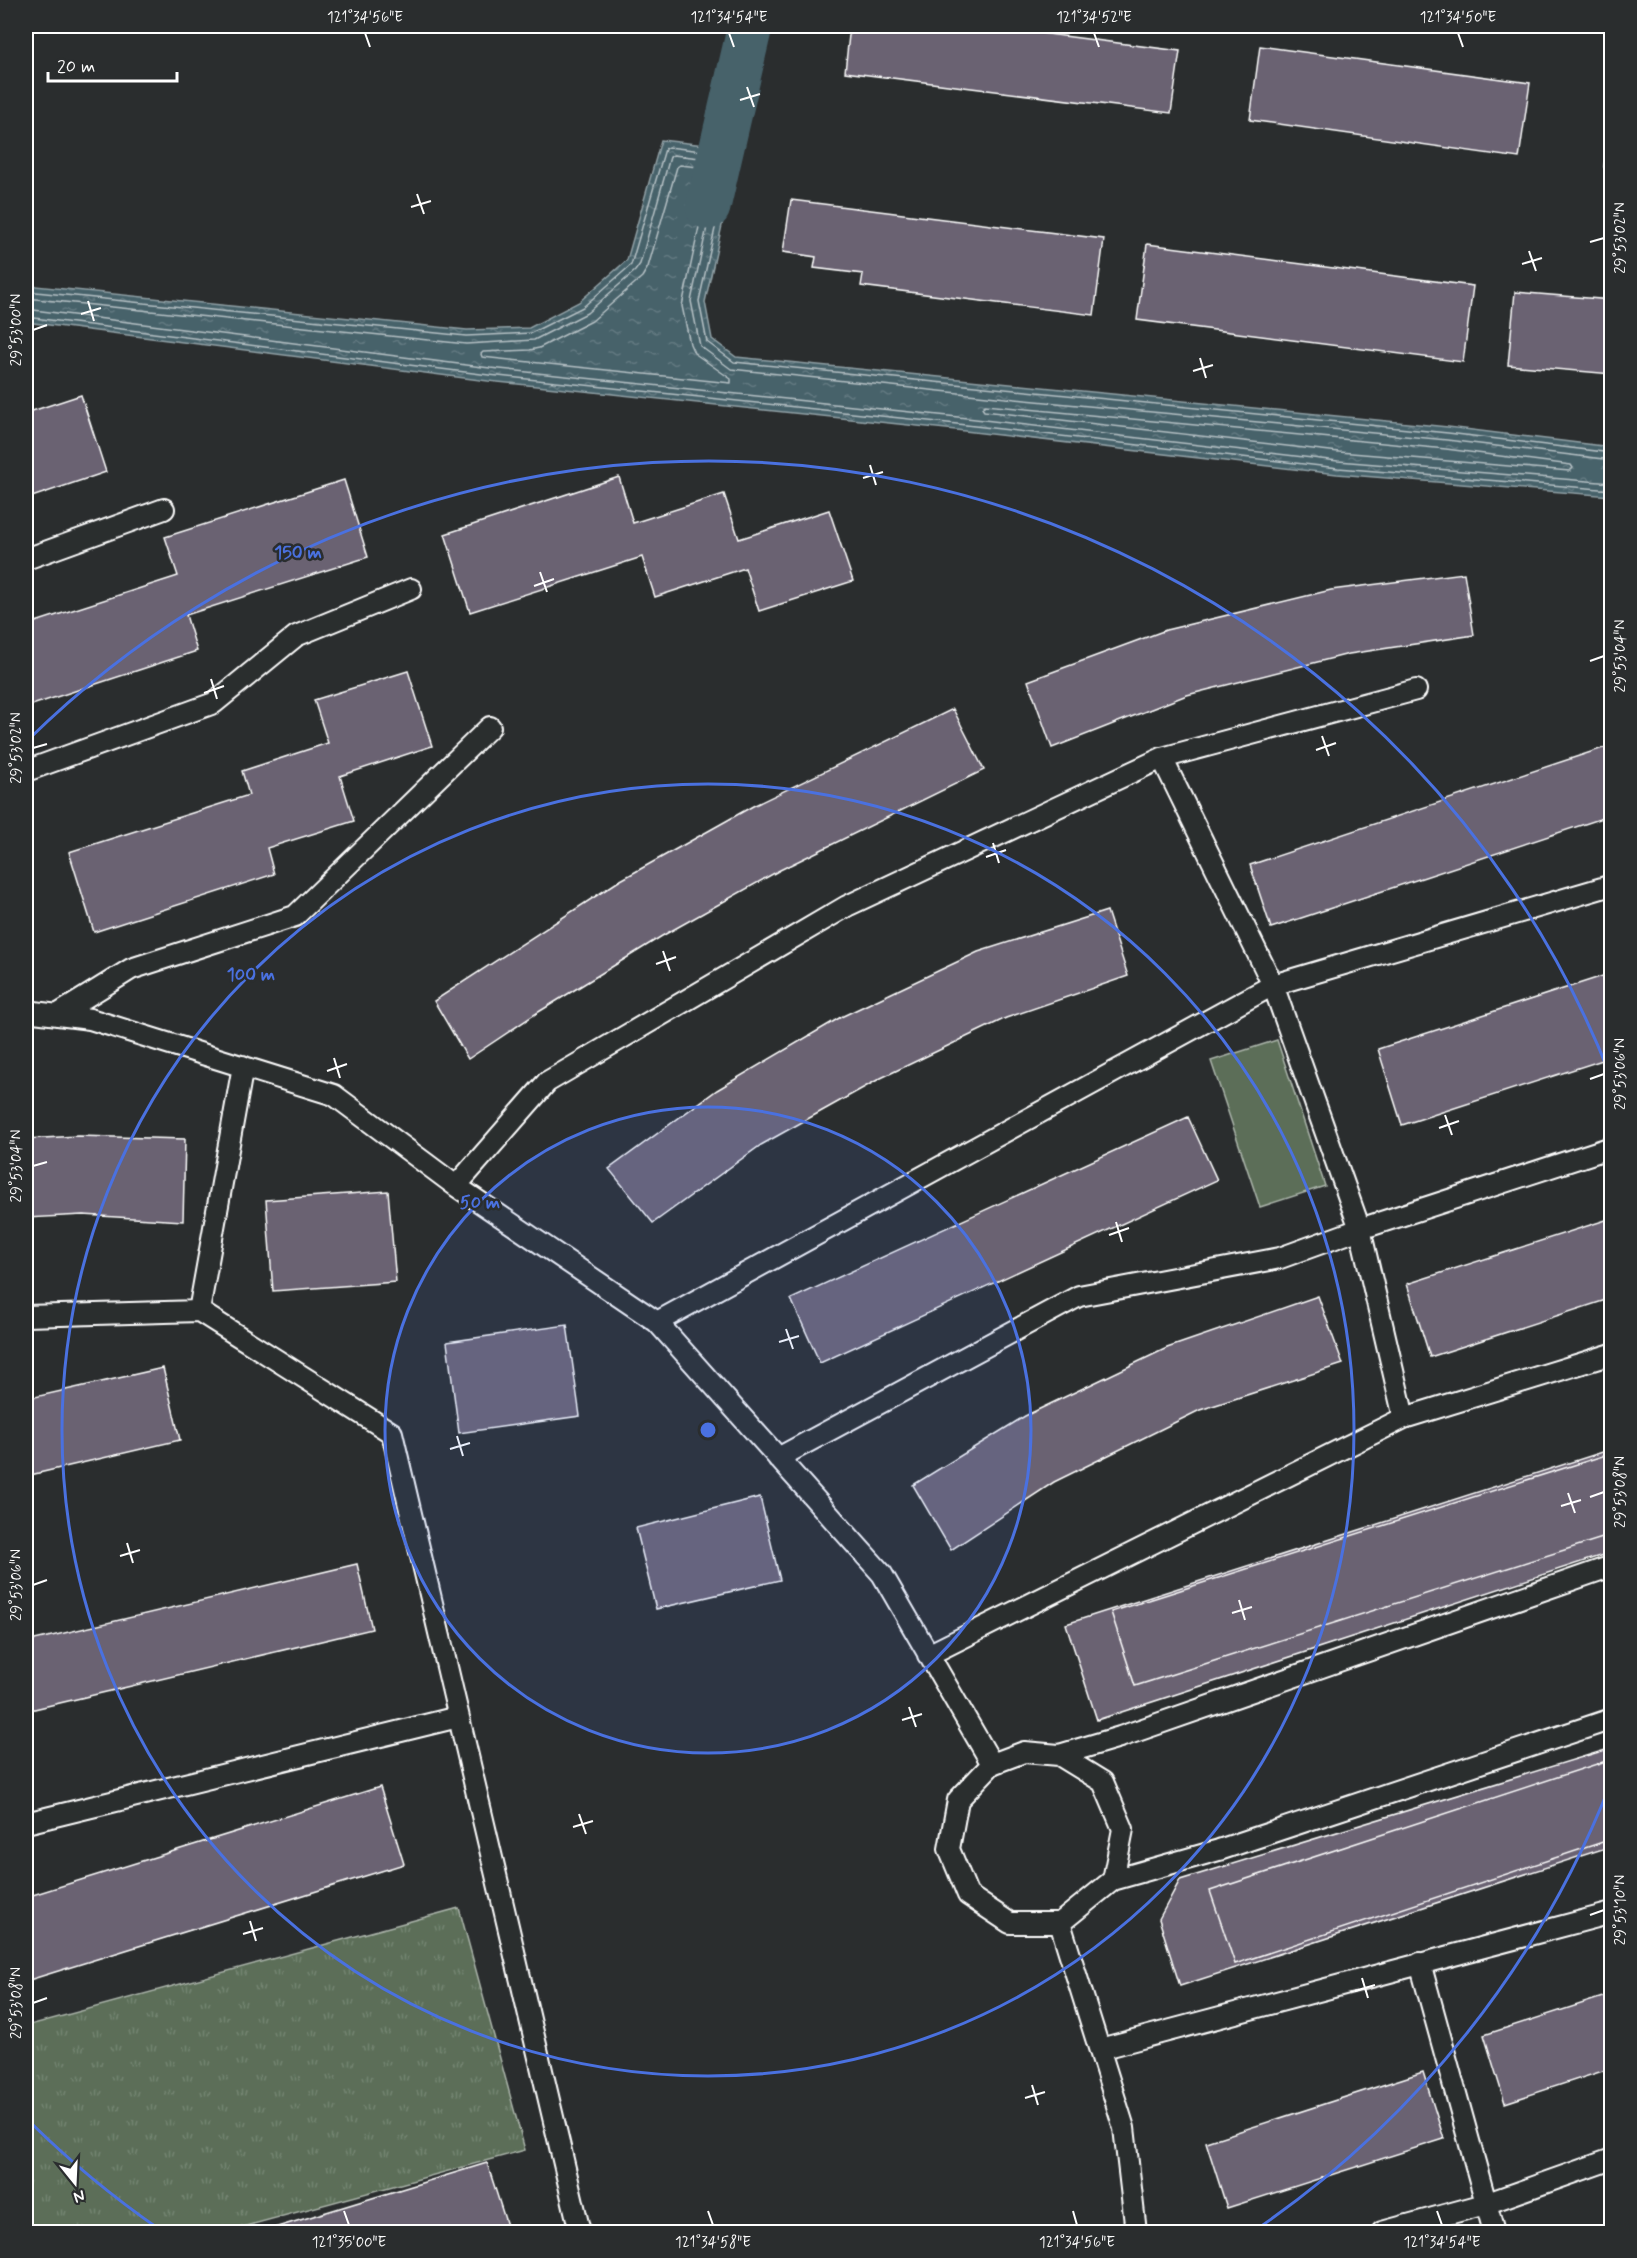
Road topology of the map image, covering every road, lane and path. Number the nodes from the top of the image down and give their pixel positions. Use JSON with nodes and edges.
{"nodes":[{"id":1,"x":164,"y":509,"type":"dead end"},
{"id":2,"x":26,"y":559,"type":"edge"},
{"id":3,"x":411,"y":589,"type":"dead end"},
{"id":4,"x":1416,"y":690,"type":"dead end"},
{"id":5,"x":490,"y":727,"type":"dead end"},
{"id":6,"x":1162,"y":758,"type":"junction"},
{"id":7,"x":26,"y":771,"type":"edge"},
{"id":8,"x":1611,"y":885,"type":"edge"},
{"id":9,"x":1274,"y":985,"type":"junction"},
{"id":10,"x":26,"y":1011,"type":"edge"},
{"id":11,"x":57,"y":1015,"type":"junction"},
{"id":12,"x":243,"y":1066,"type":"junction"},
{"id":13,"x":1611,"y":1147,"type":"edge"},
{"id":14,"x":456,"y":1186,"type":"junction"},
{"id":15,"x":1360,"y":1229,"type":"junction"},
{"id":16,"x":199,"y":1311,"type":"junction"},
{"id":17,"x":26,"y":1316,"type":"edge"},
{"id":18,"x":657,"y":1322,"type":"junction"},
{"id":19,"x":1611,"y":1354,"type":"edge"},
{"id":20,"x":1404,"y":1418,"type":"junction"},
{"id":21,"x":778,"y":1458,"type":"junction"},
{"id":22,"x":1611,"y":1566,"type":"edge"},
{"id":23,"x":928,"y":1655,"type":"junction"},
{"id":24,"x":458,"y":1717,"type":"junction"},
{"id":25,"x":1611,"y":1719,"type":"edge"},
{"id":26,"x":1059,"y":1755,"type":"junction"},
{"id":27,"x":992,"y":1764,"type":"junction"},
{"id":28,"x":26,"y":1823,"type":"edge"},
{"id":29,"x":1113,"y":1880,"type":"junction"},
{"id":30,"x":1611,"y":1913,"type":"edge"},
{"id":31,"x":1060,"y":1923,"type":"junction"},
{"id":32,"x":1419,"y":1964,"type":"junction"},
{"id":33,"x":1100,"y":2049,"type":"junction"},
{"id":34,"x":1611,"y":2159,"type":"edge"},
{"id":35,"x":1485,"y":2204,"type":"junction"},
{"id":36,"x":580,"y":2232,"type":"edge"},
{"id":37,"x":1136,"y":2232,"type":"edge"},
{"id":38,"x":1382,"y":2232,"type":"edge"},
{"id":39,"x":1494,"y":2232,"type":"edge"}],
"edges":[{"from":1,"to":2,"type":"lane"},
{"from":3,"to":7,"type":"lane"},
{"from":4,"to":6,"type":"lane"},
{"from":5,"to":11,"type":"lane"},
{"from":6,"to":9,"type":"lane"},
{"from":6,"to":14,"type":"lane"},
{"from":8,"to":9,"type":"lane"},
{"from":9,"to":15,"type":"lane"},
{"from":9,"to":18,"type":"lane"},
{"from":10,"to":11,"type":"lane"},
{"from":11,"to":12,"type":"lane"},
{"from":12,"to":14,"type":"lane"},
{"from":12,"to":16,"type":"lane"},
{"from":13,"to":15,"type":"lane"},
{"from":14,"to":18,"type":"lane"},
{"from":15,"to":20,"type":"lane"},
{"from":15,"to":21,"type":"lane"},
{"from":16,"to":17,"type":"lane"},
{"from":16,"to":24,"type":"lane"},
{"from":18,"to":21,"type":"lane"},
{"from":19,"to":20,"type":"lane"},
{"from":20,"to":23,"type":"lane"},
{"from":21,"to":23,"type":"lane"},
{"from":22,"to":26,"type":"lane"},
{"from":23,"to":27,"type":"lane"},
{"from":24,"to":28,"type":"lane"},
{"from":24,"to":36,"type":"lane"},
{"from":25,"to":29,"type":"lane"},
{"from":26,"to":27,"type":"lane"},
{"from":26,"to":29,"type":"lane"},
{"from":27,"to":31,"type":"lane"},
{"from":29,"to":31,"type":"lane"},
{"from":30,"to":32,"type":"lane"},
{"from":31,"to":33,"type":"lane"},
{"from":32,"to":33,"type":"lane"},
{"from":32,"to":35,"type":"lane"},
{"from":33,"to":37,"type":"lane"},
{"from":34,"to":35,"type":"lane"},
{"from":35,"to":38,"type":"lane"},
{"from":35,"to":39,"type":"lane"}]}
